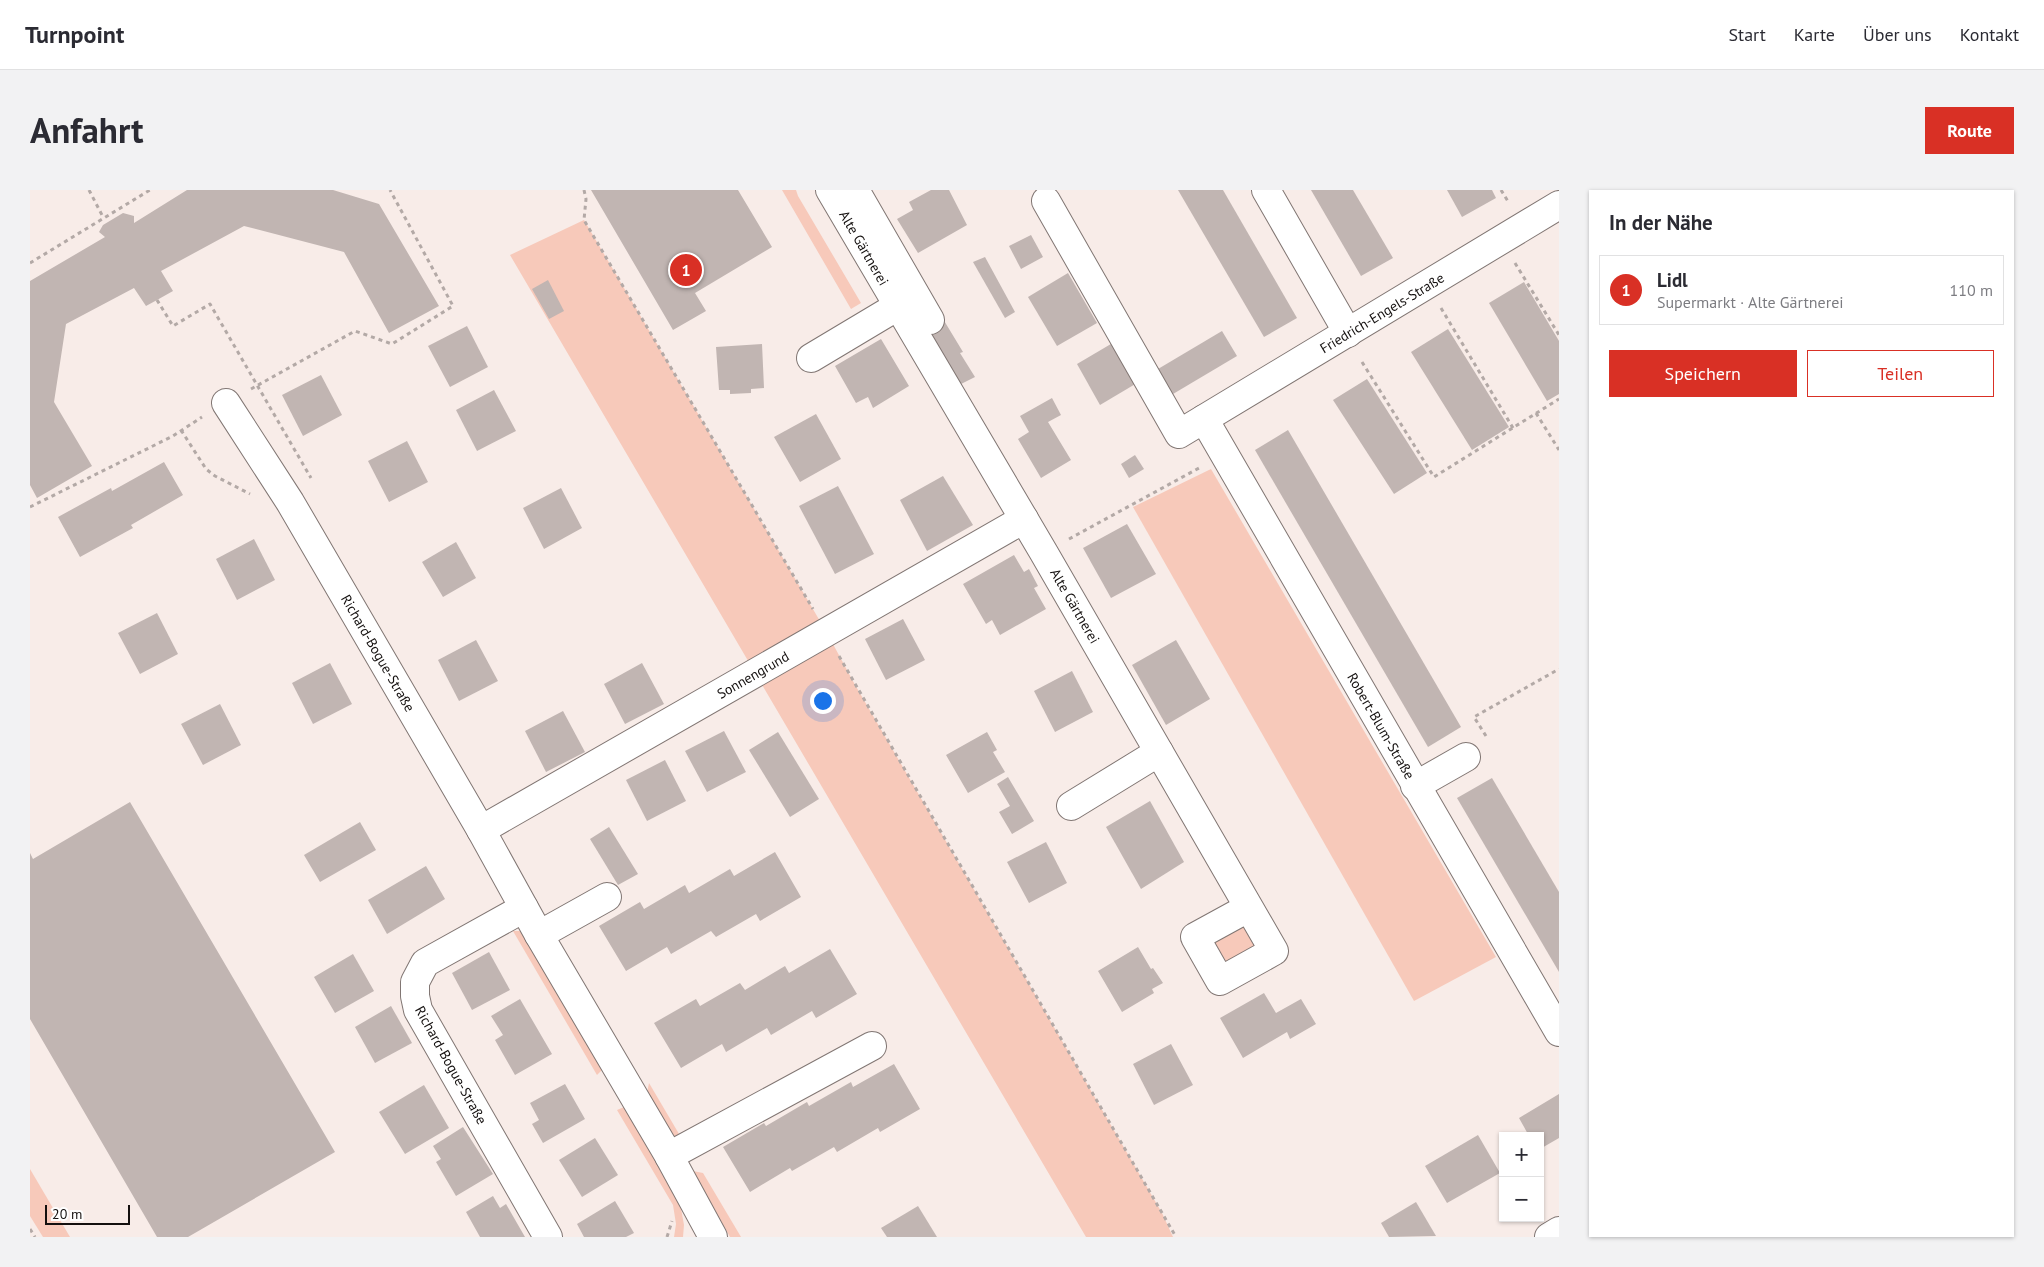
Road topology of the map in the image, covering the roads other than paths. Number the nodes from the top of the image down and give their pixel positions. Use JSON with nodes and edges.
{"nodes":[{"id":1,"x":830,"y":190,"type":"edge"},
{"id":2,"x":855,"y":190,"type":"edge"},
{"id":3,"x":1266,"y":190,"type":"edge"},
{"id":4,"x":1046,"y":201,"type":"dead end"},
{"id":5,"x":1559,"y":205,"type":"edge"},
{"id":6,"x":898,"y":306,"type":"junction"},
{"id":7,"x":930,"y":320,"type":"dead end"},
{"id":8,"x":1348,"y":333,"type":"junction"},
{"id":9,"x":811,"y":358,"type":"dead end"},
{"id":10,"x":226,"y":403,"type":"road end"},
{"id":11,"x":1204,"y":420,"type":"junction"},
{"id":12,"x":1024,"y":520,"type":"junction"},
{"id":13,"x":1159,"y":752,"type":"junction"},
{"id":14,"x":1466,"y":757,"type":"road end"},
{"id":15,"x":1415,"y":786,"type":"junction"},
{"id":16,"x":1071,"y":806,"type":"dead end"},
{"id":17,"x":481,"y":830,"type":"junction"},
{"id":18,"x":607,"y":897,"type":"dead end"},
{"id":19,"x":524,"y":908,"type":"junction"},
{"id":20,"x":1248,"y":908,"type":"dead end"},
{"id":21,"x":539,"y":934,"type":"junction"},
{"id":22,"x":1559,"y":1032,"type":"edge"},
{"id":23,"x":872,"y":1046,"type":"dead end"},
{"id":24,"x":669,"y":1156,"type":"junction"},
{"id":25,"x":1559,"y":1231,"type":"edge"},
{"id":26,"x":548,"y":1237,"type":"edge"},
{"id":27,"x":713,"y":1237,"type":"edge"},
{"id":28,"x":1549,"y":1237,"type":"edge"}],
"edges":[{"from":1,"to":6,"type":"street","name":"Alte Gärtnerei"},
{"from":2,"to":7,"type":"street"},
{"from":3,"to":8,"type":"street"},
{"from":4,"to":11,"type":"street","name":"Friedrich-Engels-Straße"},
{"from":5,"to":8,"type":"street","name":"Friedrich-Engels-Straße"},
{"from":6,"to":9,"type":"street"},
{"from":6,"to":12,"type":"street","name":"Alte Gärtnerei"},
{"from":8,"to":11,"type":"street","name":"Friedrich-Engels-Straße"},
{"from":10,"to":17,"type":"street","name":"Richard-Bogue-Straße"},
{"from":11,"to":15,"type":"street","name":"Robert-Blum-Straße"},
{"from":12,"to":13,"type":"street","name":"Alte Gärtnerei"},
{"from":12,"to":17,"type":"street","name":"Sonnengrund"},
{"from":13,"to":16,"type":"street"},
{"from":13,"to":20,"type":"street","name":"Alte Gärtnerei"},
{"from":14,"to":15,"type":"street"},
{"from":15,"to":22,"type":"street","name":"Robert-Blum-Straße"},
{"from":17,"to":19,"type":"street","name":"Richard-Bogue-Straße"},
{"from":18,"to":21,"type":"street"},
{"from":19,"to":21,"type":"street","name":"Richard-Bogue-Straße"},
{"from":19,"to":26,"type":"street","name":"Richard-Bogue-Straße"},
{"from":21,"to":24,"type":"street","name":"Richard-Bogue-Straße"},
{"from":23,"to":24,"type":"street"},
{"from":24,"to":27,"type":"street","name":"Richard-Bogue-Straße"},
{"from":25,"to":28,"type":"street"}]}
